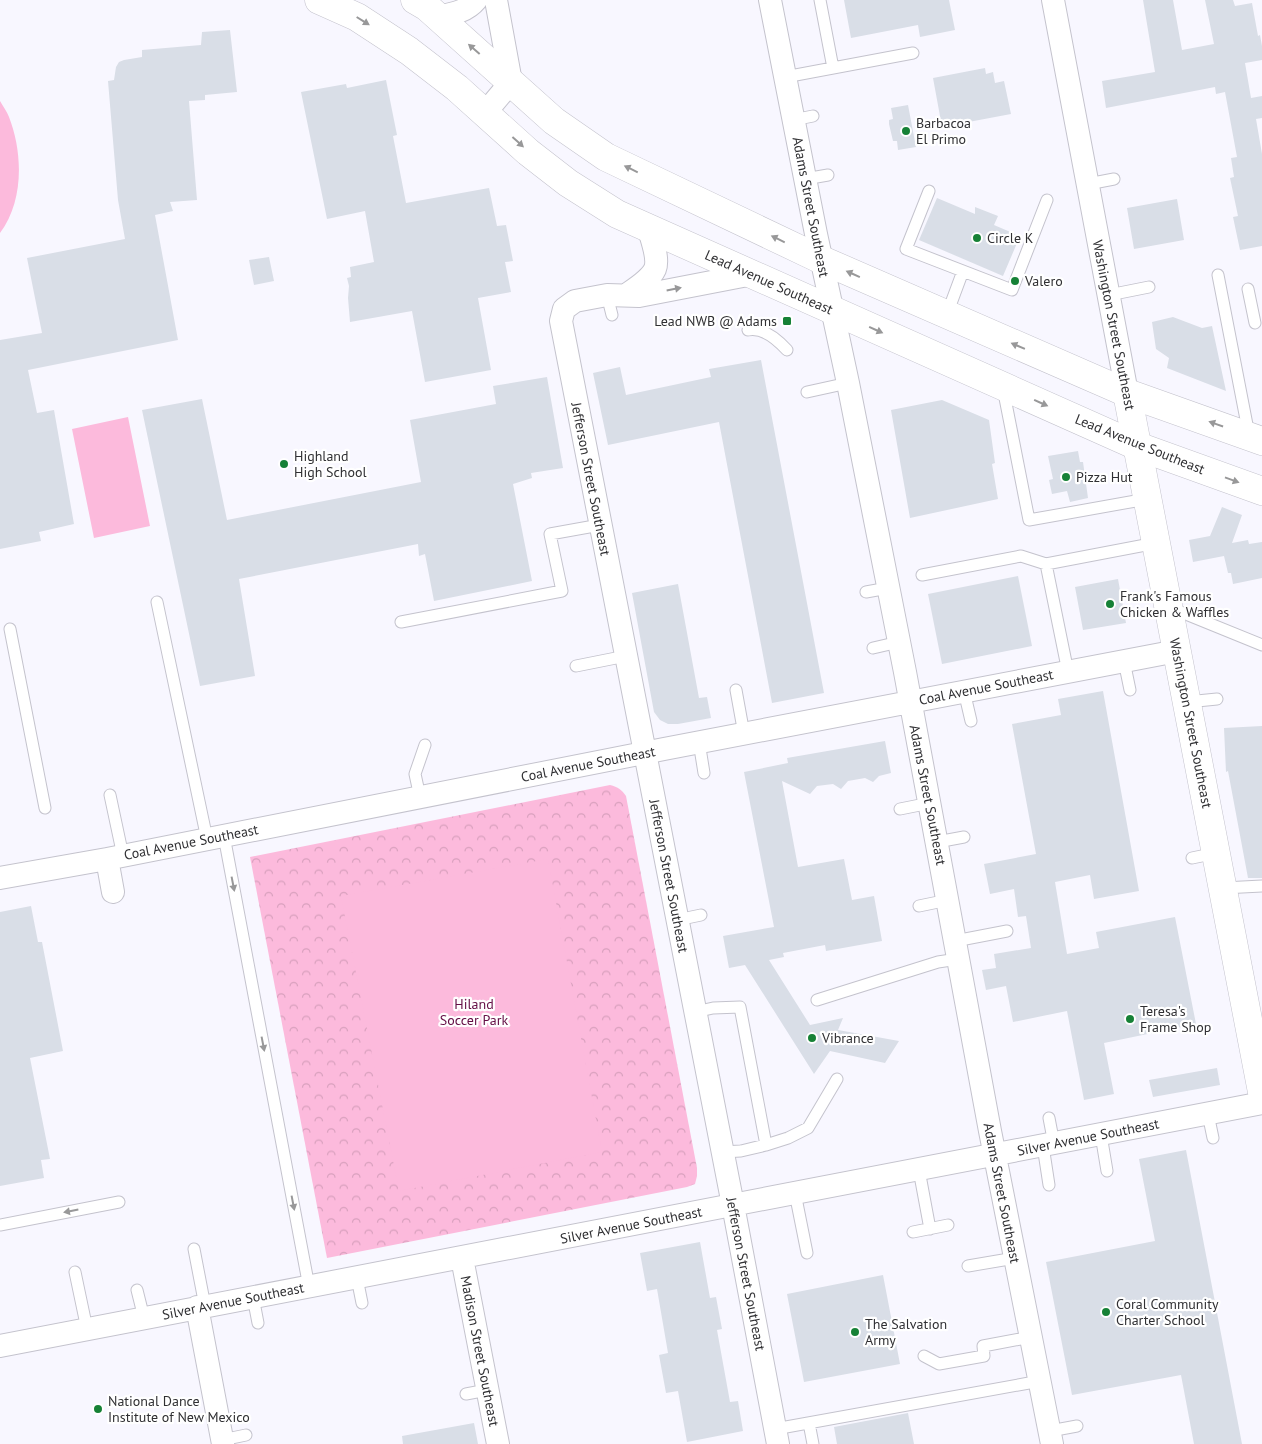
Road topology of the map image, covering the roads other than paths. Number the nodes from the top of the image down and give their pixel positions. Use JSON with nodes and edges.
{"nodes":[{"id":1,"x":319,"y":0,"type":"edge"},
{"id":2,"x":415,"y":0,"type":"edge"},
{"id":3,"x":476,"y":0,"type":"edge"},
{"id":4,"x":496,"y":0,"type":"edge"},
{"id":5,"x":770,"y":0,"type":"edge"},
{"id":6,"x":820,"y":0,"type":"edge"},
{"id":7,"x":1053,"y":0,"type":"edge"},
{"id":8,"x":437,"y":16,"type":"junction"},
{"id":9,"x":912,"y":53,"type":"dead end"},
{"id":10,"x":833,"y":68,"type":"junction"},
{"id":11,"x":785,"y":77,"type":"junction"},
{"id":12,"x":511,"y":82,"type":"junction"},
{"id":13,"x":485,"y":113,"type":"junction"},
{"id":14,"x":828,"y":175,"type":"dead end"},
{"id":15,"x":805,"y":179,"type":"junction"},
{"id":16,"x":1114,"y":179,"type":"dead end"},
{"id":17,"x":1088,"y":184,"type":"junction"},
{"id":18,"x":929,"y":191,"type":"dead end"},
{"id":19,"x":1047,"y":200,"type":"dead end"},
{"id":20,"x":650,"y":230,"type":"junction"},
{"id":21,"x":822,"y":260,"type":"junction"},
{"id":22,"x":963,"y":271,"type":"junction"},
{"id":23,"x":753,"y":274,"type":"junction"},
{"id":24,"x":1218,"y":274,"type":"dead end"},
{"id":25,"x":1149,"y":287,"type":"dead end"},
{"id":26,"x":1248,"y":289,"type":"dead end"},
{"id":27,"x":1109,"y":295,"type":"junction"},
{"id":28,"x":615,"y":302,"type":"junction"},
{"id":29,"x":832,"y":310,"type":"junction"},
{"id":30,"x":947,"y":314,"type":"junction"},
{"id":31,"x":1255,"y":323,"type":"dead end"},
{"id":32,"x":748,"y":330,"type":"dead end"},
{"id":33,"x":787,"y":350,"type":"dead end"},
{"id":34,"x":848,"y":383,"type":"junction"},
{"id":35,"x":1002,"y":386,"type":"junction"},
{"id":36,"x":807,"y":392,"type":"dead end"},
{"id":37,"x":1127,"y":393,"type":"junction"},
{"id":38,"x":1256,"y":438,"type":"edge"},
{"id":39,"x":1137,"y":446,"type":"junction"},
{"id":40,"x":1262,"y":491,"type":"edge"},
{"id":41,"x":1148,"y":499,"type":"junction"},
{"id":42,"x":600,"y":525,"type":"junction"},
{"id":43,"x":1156,"y":543,"type":"junction"},
{"id":44,"x":1046,"y":564,"type":"junction"},
{"id":45,"x":922,"y":575,"type":"dead end"},
{"id":46,"x":888,"y":588,"type":"junction"},
{"id":47,"x":866,"y":592,"type":"dead end"},
{"id":48,"x":157,"y":602,"type":"dead end"},
{"id":49,"x":1168,"y":607,"type":"junction"},
{"id":50,"x":401,"y":622,"type":"dead end"},
{"id":51,"x":10,"y":629,"type":"dead end"},
{"id":52,"x":899,"y":642,"type":"junction"},
{"id":53,"x":1262,"y":645,"type":"edge"},
{"id":54,"x":873,"y":648,"type":"dead end"},
{"id":55,"x":1177,"y":651,"type":"junction"},
{"id":56,"x":626,"y":656,"type":"junction"},
{"id":57,"x":1124,"y":661,"type":"junction"},
{"id":58,"x":576,"y":666,"type":"dead end"},
{"id":59,"x":1068,"y":672,"type":"junction"},
{"id":60,"x":736,"y":690,"type":"dead end"},
{"id":61,"x":1130,"y":690,"type":"dead end"},
{"id":62,"x":964,"y":691,"type":"junction"},
{"id":63,"x":1217,"y":699,"type":"dead end"},
{"id":64,"x":911,"y":702,"type":"junction"},
{"id":65,"x":1187,"y":702,"type":"junction"},
{"id":66,"x":971,"y":721,"type":"dead end"},
{"id":67,"x":744,"y":734,"type":"junction"},
{"id":68,"x":699,"y":742,"type":"junction"},
{"id":69,"x":425,"y":745,"type":"dead end"},
{"id":70,"x":644,"y":753,"type":"junction"},
{"id":71,"x":704,"y":773,"type":"dead end"},
{"id":72,"x":110,"y":796,"type":"dead end"},
{"id":73,"x":420,"y":797,"type":"junction"},
{"id":74,"x":930,"y":803,"type":"junction"},
{"id":75,"x":45,"y":808,"type":"dead end"},
{"id":76,"x":900,"y":809,"type":"dead end"},
{"id":77,"x":964,"y":837,"type":"dead end"},
{"id":78,"x":215,"y":838,"type":"junction"},
{"id":79,"x":937,"y":842,"type":"junction"},
{"id":80,"x":115,"y":858,"type":"junction"},
{"id":81,"x":0,"y":878,"type":"edge"},
{"id":82,"x":1262,"y":886,"type":"edge"},
{"id":83,"x":1223,"y":888,"type":"junction"},
{"id":84,"x":113,"y":892,"type":"dead end"},
{"id":85,"x":948,"y":900,"type":"junction"},
{"id":86,"x":919,"y":906,"type":"dead end"},
{"id":87,"x":701,"y":915,"type":"dead end"},
{"id":88,"x":677,"y":920,"type":"junction"},
{"id":89,"x":1007,"y":932,"type":"dead end"},
{"id":90,"x":957,"y":950,"type":"junction"},
{"id":91,"x":817,"y":1000,"type":"dead end"},
{"id":92,"x":695,"y":1012,"type":"junction"},
{"id":93,"x":836,"y":1079,"type":"dead end"},
{"id":94,"x":1261,"y":1080,"type":"edge"},
{"id":95,"x":1262,"y":1103,"type":"edge"},
{"id":96,"x":1208,"y":1114,"type":"junction"},
{"id":97,"x":1049,"y":1118,"type":"dead end"},
{"id":98,"x":1101,"y":1135,"type":"junction"},
{"id":99,"x":1213,"y":1138,"type":"dead end"},
{"id":100,"x":766,"y":1145,"type":"junction"},
{"id":101,"x":1048,"y":1145,"type":"junction"},
{"id":102,"x":722,"y":1152,"type":"junction"},
{"id":103,"x":995,"y":1156,"type":"junction"},
{"id":104,"x":919,"y":1170,"type":"junction"},
{"id":105,"x":1107,"y":1171,"type":"dead end"},
{"id":106,"x":1049,"y":1185,"type":"dead end"},
{"id":107,"x":795,"y":1193,"type":"junction"},
{"id":108,"x":119,"y":1202,"type":"dead end"},
{"id":109,"x":733,"y":1205,"type":"junction"},
{"id":110,"x":0,"y":1225,"type":"edge"},
{"id":111,"x":948,"y":1225,"type":"dead end"},
{"id":112,"x":930,"y":1229,"type":"junction"},
{"id":113,"x":913,"y":1232,"type":"dead end"},
{"id":114,"x":194,"y":1249,"type":"dead end"},
{"id":115,"x":807,"y":1253,"type":"dead end"},
{"id":116,"x":462,"y":1258,"type":"junction"},
{"id":117,"x":1015,"y":1258,"type":"junction"},
{"id":118,"x":968,"y":1266,"type":"dead end"},
{"id":119,"x":75,"y":1272,"type":"dead end"},
{"id":120,"x":357,"y":1278,"type":"junction"},
{"id":121,"x":309,"y":1286,"type":"junction"},
{"id":122,"x":138,"y":1290,"type":"dead end"},
{"id":123,"x":253,"y":1297,"type":"junction"},
{"id":124,"x":362,"y":1303,"type":"dead end"},
{"id":125,"x":201,"y":1307,"type":"junction"},
{"id":126,"x":144,"y":1318,"type":"junction"},
{"id":127,"x":258,"y":1323,"type":"dead end"},
{"id":128,"x":87,"y":1329,"type":"junction"},
{"id":129,"x":1031,"y":1337,"type":"junction"},
{"id":130,"x":0,"y":1346,"type":"edge"},
{"id":131,"x":924,"y":1356,"type":"dead end"},
{"id":132,"x":1040,"y":1381,"type":"junction"},
{"id":133,"x":487,"y":1390,"type":"junction"},
{"id":134,"x":466,"y":1394,"type":"dead end"},
{"id":135,"x":809,"y":1423,"type":"junction"},
{"id":136,"x":1078,"y":1426,"type":"dead end"},
{"id":137,"x":246,"y":1435,"type":"dead end"},
{"id":138,"x":776,"y":1436,"type":"edge"},
{"id":139,"x":1051,"y":1438,"type":"edge"},
{"id":140,"x":223,"y":1442,"type":"edge"},
{"id":141,"x":498,"y":1444,"type":"edge"},
{"id":142,"x":813,"y":1444,"type":"edge"}],
"edges":[{"from":1,"to":13,"type":"main road","name":"Lead Avenue Southeast","one_way":true},
{"from":2,"to":8,"type":"main road"},
{"from":3,"to":8,"type":"street"},
{"from":4,"to":12,"type":"street"},
{"from":5,"to":11,"type":"street","name":"Adams Street Southeast"},
{"from":6,"to":10,"type":"lane"},
{"from":7,"to":17,"type":"street","name":"Washington Street Southeast"},
{"from":12,"to":8,"type":"main road","one_way":true},
{"from":9,"to":10,"type":"lane"},
{"from":10,"to":11,"type":"lane"},
{"from":11,"to":15,"type":"street","name":"Adams Street Southeast"},
{"from":12,"to":13,"type":"street"},
{"from":21,"to":12,"type":"main road","one_way":true},
{"from":13,"to":20,"type":"main road","name":"Lead Avenue Southeast","one_way":true},
{"from":14,"to":15,"type":"lane"},
{"from":15,"to":21,"type":"street","name":"Adams Street Southeast"},
{"from":16,"to":17,"type":"lane"},
{"from":17,"to":27,"type":"street","name":"Washington Street Southeast"},
{"from":18,"to":22,"type":"lane"},
{"from":19,"to":22,"type":"lane"},
{"from":20,"to":23,"type":"main road","name":"Lead Avenue Southeast"},
{"from":20,"to":28,"type":"street"},
{"from":21,"to":29,"type":"street","name":"Adams Street Southeast"},
{"from":30,"to":21,"type":"main road","one_way":true},
{"from":22,"to":30,"type":"lane"},
{"from":28,"to":23,"type":"street","one_way":true},
{"from":23,"to":29,"type":"main road","name":"Lead Avenue Southeast"},
{"from":24,"to":38,"type":"lane"},
{"from":25,"to":27,"type":"lane"},
{"from":26,"to":31,"type":"lane"},
{"from":27,"to":37,"type":"street","name":"Washington Street Southeast"},
{"from":28,"to":42,"type":"street","name":"Jefferson Street Southeast"},
{"from":29,"to":34,"type":"street","name":"Adams Street Southeast"},
{"from":29,"to":35,"type":"main road","name":"Lead Avenue Southeast","one_way":true},
{"from":37,"to":30,"type":"main road","one_way":true},
{"from":32,"to":33,"type":"lane"},
{"from":34,"to":36,"type":"lane"},
{"from":34,"to":46,"type":"street","name":"Adams Street Southeast"},
{"from":35,"to":39,"type":"main road","name":"Lead Avenue Southeast","one_way":true},
{"from":35,"to":41,"type":"lane"},
{"from":38,"to":37,"type":"main road","one_way":true},
{"from":37,"to":39,"type":"main road","name":"Washington Street Southeast"},
{"from":39,"to":40,"type":"main road","name":"Lead Avenue Southeast","one_way":true},
{"from":39,"to":41,"type":"main road","name":"Washington Street Southeast"},
{"from":41,"to":43,"type":"main road","name":"Washington Street Southeast"},
{"from":42,"to":50,"type":"lane"},
{"from":42,"to":56,"type":"street","name":"Jefferson Street Southeast"},
{"from":43,"to":44,"type":"lane"},
{"from":43,"to":49,"type":"main road","name":"Washington Street Southeast"},
{"from":44,"to":45,"type":"lane"},
{"from":44,"to":59,"type":"lane"},
{"from":46,"to":47,"type":"lane"},
{"from":46,"to":52,"type":"street","name":"Adams Street Southeast"},
{"from":48,"to":78,"type":"lane"},
{"from":49,"to":53,"type":"lane"},
{"from":49,"to":55,"type":"main road","name":"Washington Street Southeast"},
{"from":51,"to":75,"type":"lane"},
{"from":52,"to":54,"type":"lane"},
{"from":52,"to":64,"type":"street","name":"Adams Street Southeast"},
{"from":55,"to":57,"type":"street","name":"Coal Avenue Southeast"},
{"from":55,"to":65,"type":"main road","name":"Washington Street Southeast"},
{"from":56,"to":58,"type":"lane"},
{"from":56,"to":70,"type":"street","name":"Jefferson Street Southeast"},
{"from":57,"to":59,"type":"street","name":"Coal Avenue Southeast"},
{"from":57,"to":61,"type":"lane"},
{"from":59,"to":62,"type":"street","name":"Coal Avenue Southeast"},
{"from":60,"to":67,"type":"lane"},
{"from":62,"to":64,"type":"street","name":"Coal Avenue Southeast"},
{"from":62,"to":66,"type":"lane"},
{"from":63,"to":65,"type":"lane"},
{"from":64,"to":67,"type":"street","name":"Coal Avenue Southeast"},
{"from":64,"to":74,"type":"street","name":"Adams Street Southeast"},
{"from":65,"to":83,"type":"main road","name":"Washington Street Southeast"},
{"from":67,"to":68,"type":"street","name":"Coal Avenue Southeast"},
{"from":68,"to":70,"type":"street","name":"Coal Avenue Southeast"},
{"from":68,"to":71,"type":"lane"},
{"from":69,"to":73,"type":"lane"},
{"from":70,"to":73,"type":"street","name":"Coal Avenue Southeast"},
{"from":70,"to":88,"type":"street","name":"Jefferson Street Southeast"},
{"from":72,"to":80,"type":"lane"},
{"from":73,"to":78,"type":"street","name":"Coal Avenue Southeast"},
{"from":74,"to":76,"type":"lane"},
{"from":74,"to":79,"type":"street","name":"Adams Street Southeast"},
{"from":77,"to":79,"type":"lane"},
{"from":78,"to":80,"type":"street","name":"Coal Avenue Southeast"},
{"from":78,"to":121,"type":"lane","one_way":true},
{"from":79,"to":85,"type":"street","name":"Adams Street Southeast"},
{"from":80,"to":81,"type":"street","name":"Coal Avenue Southeast"},
{"from":80,"to":84,"type":"street"},
{"from":82,"to":83,"type":"lane"},
{"from":83,"to":94,"type":"main road","name":"Washington Street Southeast"},
{"from":85,"to":86,"type":"lane"},
{"from":85,"to":90,"type":"street","name":"Adams Street Southeast"},
{"from":87,"to":88,"type":"lane"},
{"from":88,"to":92,"type":"street","name":"Jefferson Street Southeast"},
{"from":89,"to":90,"type":"lane"},
{"from":90,"to":91,"type":"lane"},
{"from":90,"to":103,"type":"street","name":"Adams Street Southeast"},
{"from":92,"to":100,"type":"lane"},
{"from":92,"to":102,"type":"street","name":"Jefferson Street Southeast"},
{"from":93,"to":100,"type":"lane"},
{"from":95,"to":96,"type":"street","name":"Silver Avenue Southeast"},
{"from":96,"to":98,"type":"street","name":"Silver Avenue Southeast"},
{"from":96,"to":99,"type":"lane"},
{"from":97,"to":101,"type":"lane"},
{"from":98,"to":101,"type":"street","name":"Silver Avenue Southeast"},
{"from":98,"to":105,"type":"lane"},
{"from":100,"to":102,"type":"lane"},
{"from":101,"to":103,"type":"street","name":"Silver Avenue Southeast"},
{"from":101,"to":106,"type":"lane"},
{"from":102,"to":109,"type":"street","name":"Jefferson Street Southeast"},
{"from":103,"to":104,"type":"street","name":"Silver Avenue Southeast"},
{"from":103,"to":117,"type":"street","name":"Adams Street Southeast"},
{"from":104,"to":107,"type":"street","name":"Silver Avenue Southeast"},
{"from":104,"to":112,"type":"lane"},
{"from":107,"to":109,"type":"street","name":"Silver Avenue Southeast"},
{"from":107,"to":115,"type":"lane"},
{"from":108,"to":110,"type":"lane","one_way":true},
{"from":109,"to":116,"type":"street","name":"Silver Avenue Southeast"},
{"from":109,"to":138,"type":"street","name":"Jefferson Street Southeast"},
{"from":111,"to":112,"type":"lane"},
{"from":112,"to":113,"type":"lane"},
{"from":114,"to":125,"type":"lane"},
{"from":116,"to":120,"type":"street","name":"Silver Avenue Southeast"},
{"from":116,"to":133,"type":"street","name":"Madison Street Southeast"},
{"from":117,"to":118,"type":"lane"},
{"from":117,"to":129,"type":"street","name":"Adams Street Southeast"},
{"from":119,"to":128,"type":"lane"},
{"from":120,"to":121,"type":"street","name":"Silver Avenue Southeast"},
{"from":120,"to":124,"type":"lane"},
{"from":121,"to":123,"type":"street","name":"Silver Avenue Southeast"},
{"from":122,"to":126,"type":"lane"},
{"from":123,"to":125,"type":"street","name":"Silver Avenue Southeast"},
{"from":123,"to":127,"type":"lane"},
{"from":125,"to":126,"type":"street","name":"Silver Avenue Southeast"},
{"from":125,"to":140,"type":"street"},
{"from":126,"to":128,"type":"street","name":"Silver Avenue Southeast"},
{"from":128,"to":130,"type":"street","name":"Silver Avenue Southeast"},
{"from":129,"to":131,"type":"lane"},
{"from":129,"to":132,"type":"street","name":"Adams Street Southeast"},
{"from":132,"to":135,"type":"lane"},
{"from":132,"to":139,"type":"street","name":"Adams Street Southeast"},
{"from":133,"to":134,"type":"lane"},
{"from":133,"to":141,"type":"street","name":"Madison Street Southeast"},
{"from":135,"to":138,"type":"lane"},
{"from":135,"to":142,"type":"lane"},
{"from":136,"to":139,"type":"lane"},
{"from":137,"to":140,"type":"lane"}]}
